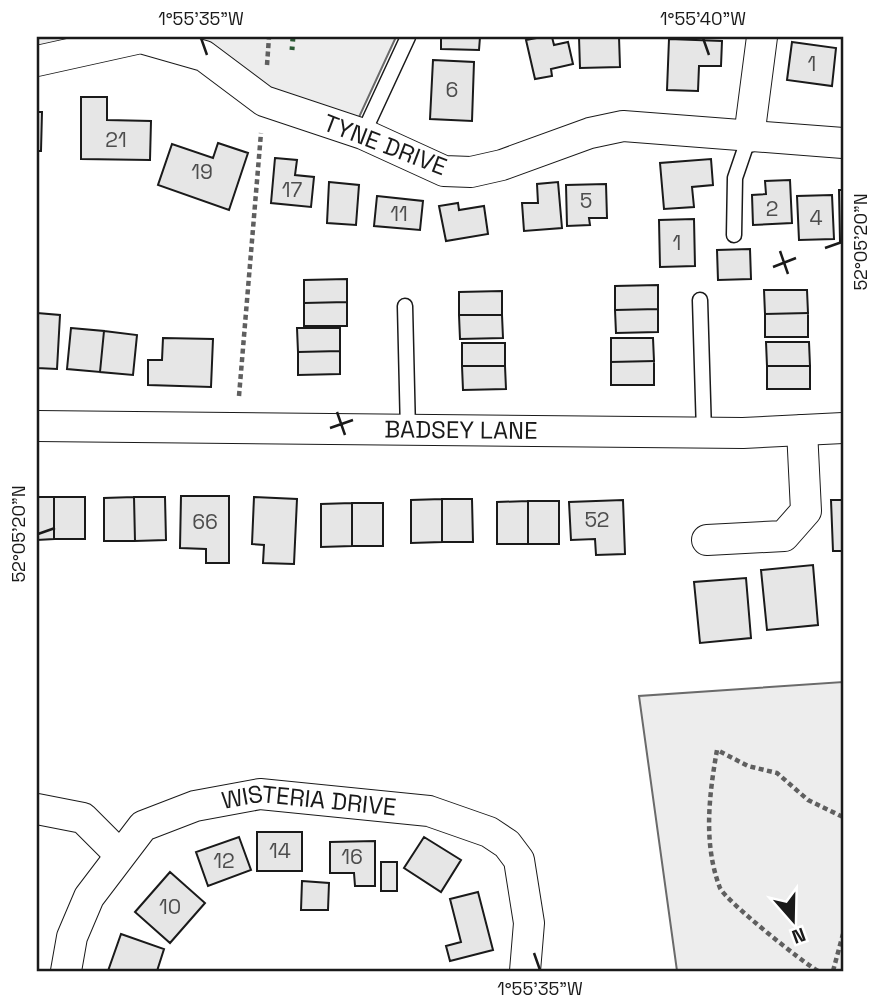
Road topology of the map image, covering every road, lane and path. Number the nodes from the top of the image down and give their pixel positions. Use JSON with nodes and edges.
{"nodes":[{"id":1,"x":269,"y":37,"type":"edge"},
{"id":2,"x":408,"y":37,"type":"edge"},
{"id":3,"x":762,"y":37,"type":"edge"},
{"id":4,"x":37,"y":61,"type":"edge"},
{"id":5,"x":264,"y":101,"type":"junction"},
{"id":6,"x":363,"y":134,"type":"junction"},
{"id":7,"x":749,"y":136,"type":"junction"},
{"id":8,"x":843,"y":143,"type":"edge"},
{"id":9,"x":734,"y":235,"type":"dead end"},
{"id":10,"x":701,"y":300,"type":"dead end"},
{"id":11,"x":405,"y":306,"type":"dead end"},
{"id":12,"x":37,"y":426,"type":"edge"},
{"id":13,"x":843,"y":428,"type":"edge"},
{"id":14,"x":237,"y":429,"type":"junction"},
{"id":15,"x":802,"y":430,"type":"junction"},
{"id":16,"x":408,"y":432,"type":"junction"},
{"id":17,"x":704,"y":433,"type":"junction"},
{"id":18,"x":707,"y":540,"type":"dead end"},
{"id":19,"x":37,"y":809,"type":"edge"},
{"id":20,"x":843,"y":817,"type":"edge"},
{"id":21,"x":119,"y":854,"type":"junction"},
{"id":22,"x":843,"y":934,"type":"edge"},
{"id":23,"x":66,"y":971,"type":"edge"},
{"id":24,"x":525,"y":971,"type":"edge"},
{"id":25,"x":818,"y":971,"type":"edge"},
{"id":26,"x":833,"y":971,"type":"edge"}],
"edges":[{"from":1,"to":5,"type":"path"},
{"from":2,"to":6,"type":"lane"},
{"from":3,"to":7,"type":"street"},
{"from":4,"to":5,"type":"street","name":"TYNE DRIVE"},
{"from":5,"to":6,"type":"street","name":"TYNE DRIVE"},
{"from":5,"to":14,"type":"path"},
{"from":6,"to":7,"type":"street","name":"TYNE DRIVE"},
{"from":7,"to":8,"type":"street","name":"TYNE DRIVE"},
{"from":7,"to":9,"type":"lane"},
{"from":10,"to":17,"type":"lane"},
{"from":11,"to":16,"type":"lane"},
{"from":12,"to":14,"type":"street","name":"BADSEY LANE"},
{"from":13,"to":15,"type":"street","name":"BADSEY LANE"},
{"from":14,"to":16,"type":"street","name":"BADSEY LANE"},
{"from":15,"to":17,"type":"street","name":"BADSEY LANE"},
{"from":15,"to":18,"type":"street"},
{"from":16,"to":17,"type":"street","name":"BADSEY LANE"},
{"from":19,"to":21,"type":"street"},
{"from":20,"to":25,"type":"path"},
{"from":21,"to":23,"type":"street","name":"WISTERIA DRIVE"},
{"from":21,"to":24,"type":"street","name":"WISTERIA DRIVE"},
{"from":22,"to":26,"type":"path"}]}
